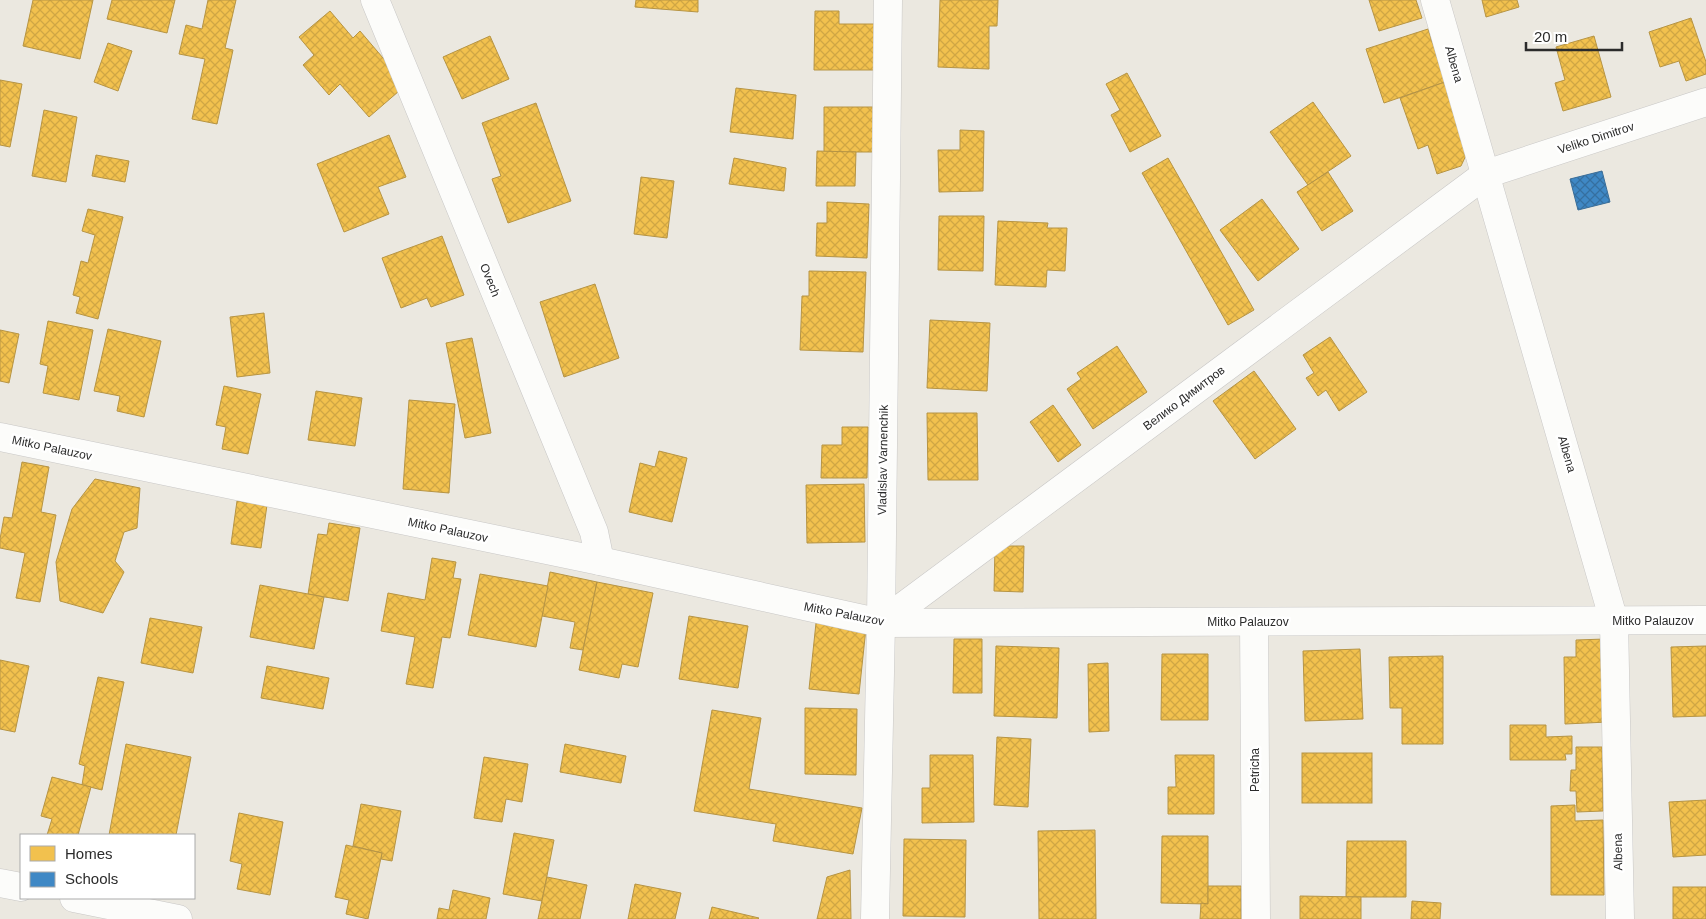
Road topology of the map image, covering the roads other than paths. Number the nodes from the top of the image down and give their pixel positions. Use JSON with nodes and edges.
{"nodes":[{"id":1,"x":374,"y":0,"type":"edge"},
{"id":2,"x":888,"y":0,"type":"edge"},
{"id":3,"x":1435,"y":0,"type":"edge"},
{"id":4,"x":1706,"y":102,"type":"edge"},
{"id":5,"x":1486,"y":174,"type":"junction"},
{"id":6,"x":0,"y":437,"type":"edge"},
{"id":7,"x":600,"y":561,"type":"junction"},
{"id":8,"x":1706,"y":620,"type":"edge"},
{"id":9,"x":1614,"y":621,"type":"junction"},
{"id":10,"x":1254,"y":622,"type":"junction"},
{"id":11,"x":881,"y":623,"type":"junction"},
{"id":12,"x":0,"y":882,"type":"edge"},
{"id":13,"x":20,"y":887,"type":"edge"},
{"id":14,"x":79,"y":899,"type":"edge"},
{"id":15,"x":178,"y":919,"type":"edge"},
{"id":16,"x":875,"y":919,"type":"edge"},
{"id":17,"x":1256,"y":919,"type":"edge"},
{"id":18,"x":1620,"y":919,"type":"edge"}],
"edges":[{"from":1,"to":7,"type":"street","name":"Ovech"},
{"from":2,"to":11,"type":"street","name":"Vladislav Varnenchik"},
{"from":3,"to":5,"type":"street","name":"Albena"},
{"from":4,"to":5,"type":"street","name":"Veliko Dimitrov"},
{"from":5,"to":9,"type":"street","name":"Albena"},
{"from":5,"to":11,"type":"street","name":"Велико Димитров"},
{"from":6,"to":7,"type":"street","name":"Mitko Palauzov"},
{"from":7,"to":11,"type":"street","name":"Mitko Palauzov"},
{"from":8,"to":9,"type":"street","name":"Mitko Palauzov"},
{"from":9,"to":10,"type":"street","name":"Mitko Palauzov"},
{"from":9,"to":18,"type":"street","name":"Albena"},
{"from":10,"to":11,"type":"street","name":"Mitko Palauzov"},
{"from":10,"to":17,"type":"street","name":"Petricha"},
{"from":11,"to":16,"type":"street","name":"Vladislav Varnenchik"},
{"from":12,"to":13,"type":"street"},
{"from":14,"to":15,"type":"street"}]}
